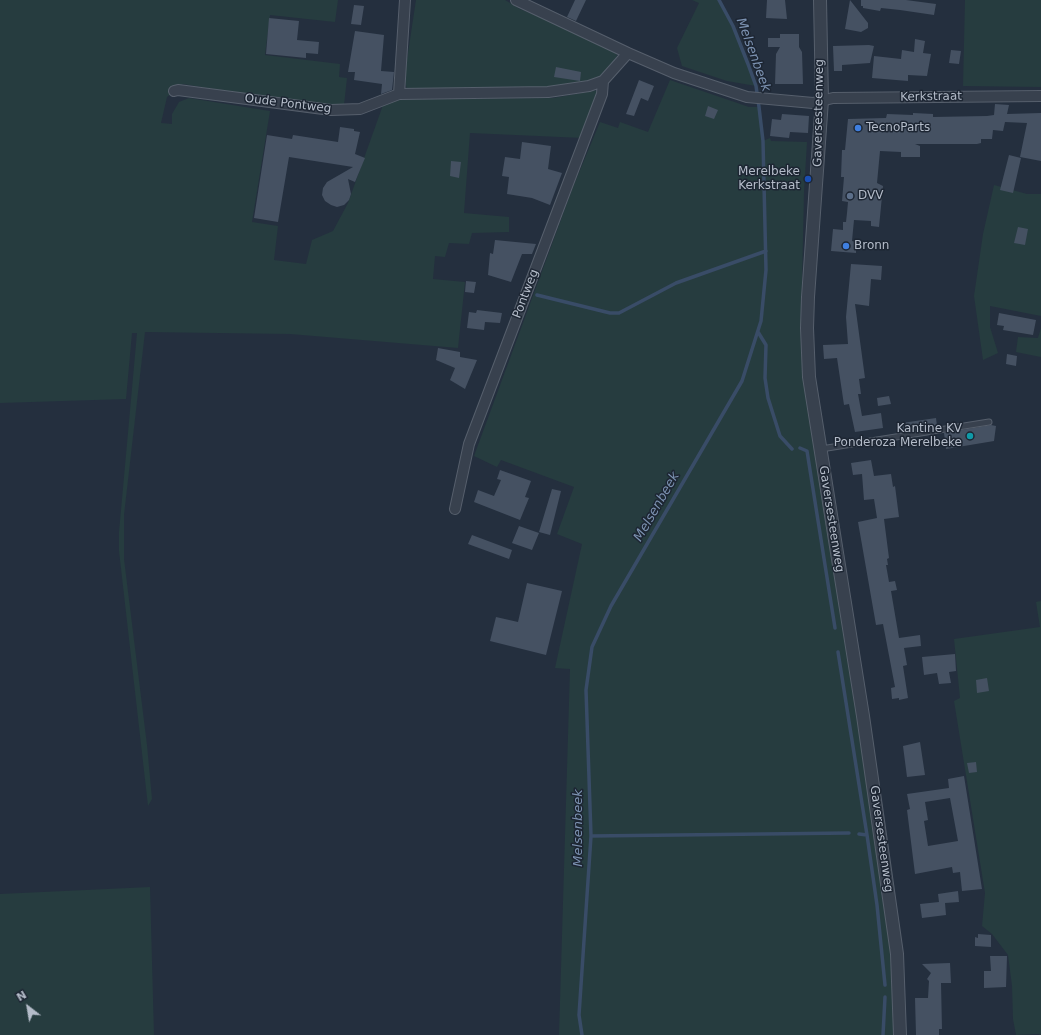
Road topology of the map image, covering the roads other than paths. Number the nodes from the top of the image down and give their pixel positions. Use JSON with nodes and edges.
{"nodes":[{"id":1,"x":405,"y":0,"type":"edge"},
{"id":2,"x":516,"y":0,"type":"edge"},
{"id":3,"x":820,"y":0,"type":"edge"},
{"id":4,"x":628,"y":53,"type":"junction"},
{"id":5,"x":603,"y":81,"type":"junction"},
{"id":6,"x":174,"y":91,"type":"dead end"},
{"id":7,"x":399,"y":94,"type":"junction"},
{"id":8,"x":1041,"y":96,"type":"edge"},
{"id":9,"x":822,"y":100,"type":"junction"},
{"id":10,"x":989,"y":422,"type":"dead end"},
{"id":11,"x":820,"y":449,"type":"junction"},
{"id":12,"x":454,"y":509,"type":"dead end"},
{"id":13,"x":900,"y":1035,"type":"edge"}],
"edges":[{"from":1,"to":7,"type":"street"},
{"from":2,"to":4,"type":"street"},
{"from":3,"to":9,"type":"street","name":"Gaversesteenweg"},
{"from":4,"to":5,"type":"street"},
{"from":4,"to":9,"type":"street"},
{"from":5,"to":7,"type":"street"},
{"from":5,"to":12,"type":"street","name":"Pontweg"},
{"from":6,"to":7,"type":"street","name":"Oude Pontweg"},
{"from":8,"to":9,"type":"street","name":"Kerkstraat"},
{"from":9,"to":11,"type":"street","name":"Gaversesteenweg"},
{"from":10,"to":11,"type":"lane"},
{"from":11,"to":13,"type":"street","name":"Gaversesteenweg"}]}
